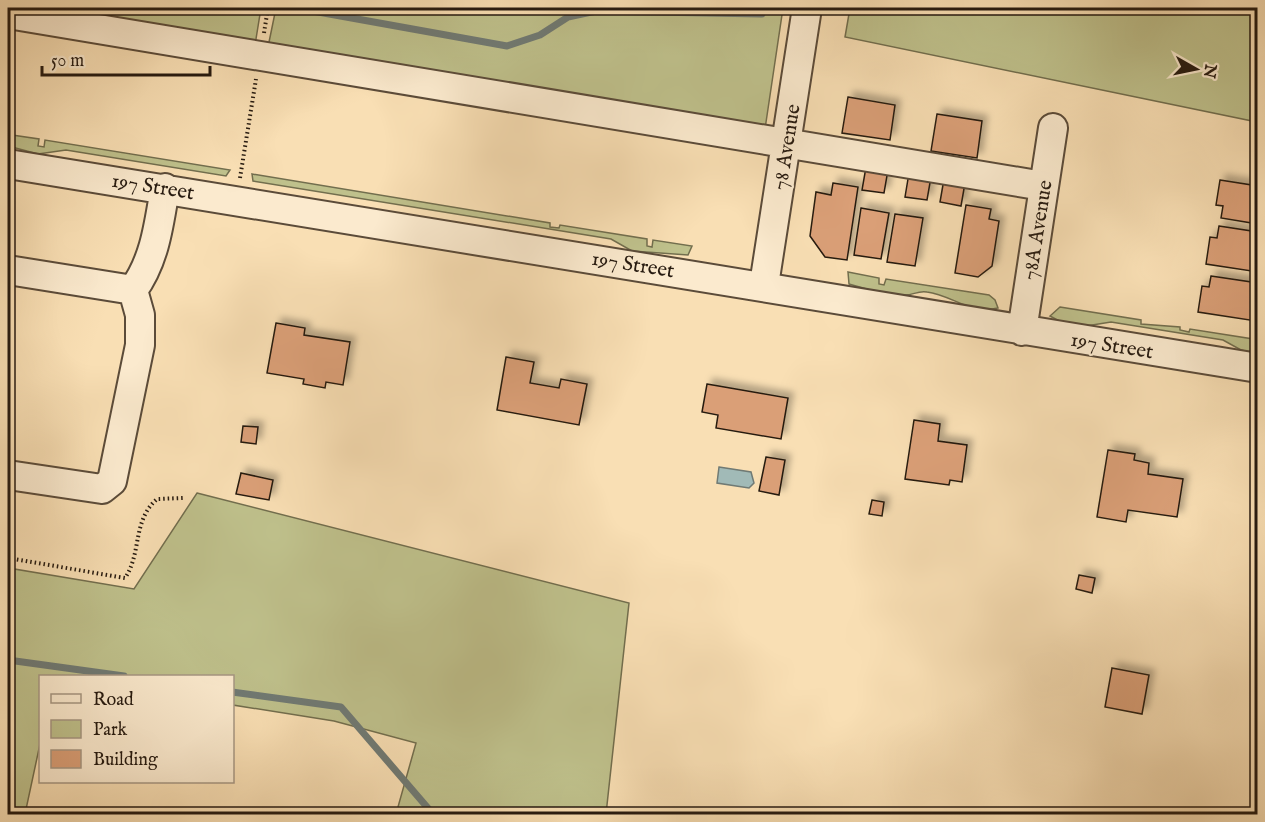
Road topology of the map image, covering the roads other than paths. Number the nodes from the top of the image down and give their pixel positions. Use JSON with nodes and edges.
{"nodes":[{"id":1,"x":807,"y":8,"type":"edge"},
{"id":2,"x":8,"y":14,"type":"edge"},
{"id":3,"x":1053,"y":129,"type":"dead end"},
{"id":4,"x":787,"y":143,"type":"junction"},
{"id":5,"x":8,"y":164,"type":"edge"},
{"id":6,"x":1044,"y":186,"type":"junction"},
{"id":7,"x":165,"y":188,"type":"junction"},
{"id":8,"x":8,"y":270,"type":"edge"},
{"id":9,"x":764,"y":285,"type":"junction"},
{"id":10,"x":133,"y":290,"type":"junction"},
{"id":11,"x":1022,"y":331,"type":"junction"},
{"id":12,"x":1257,"y":368,"type":"edge"},
{"id":13,"x":8,"y":475,"type":"edge"}],
"edges":[{"from":1,"to":4,"type":"street","name":"78 Avenue"},
{"from":2,"to":4,"type":"street"},
{"from":3,"to":6,"type":"street","name":"78A Avenue"},
{"from":4,"to":6,"type":"street"},
{"from":4,"to":9,"type":"street","name":"78 Avenue"},
{"from":5,"to":7,"type":"street","name":"197 Street"},
{"from":6,"to":11,"type":"street","name":"78A Avenue"},
{"from":7,"to":9,"type":"street","name":"197 Street"},
{"from":7,"to":10,"type":"street"},
{"from":8,"to":10,"type":"street"},
{"from":9,"to":11,"type":"street","name":"197 Street"},
{"from":10,"to":13,"type":"street"},
{"from":11,"to":12,"type":"street","name":"197 Street"}]}
